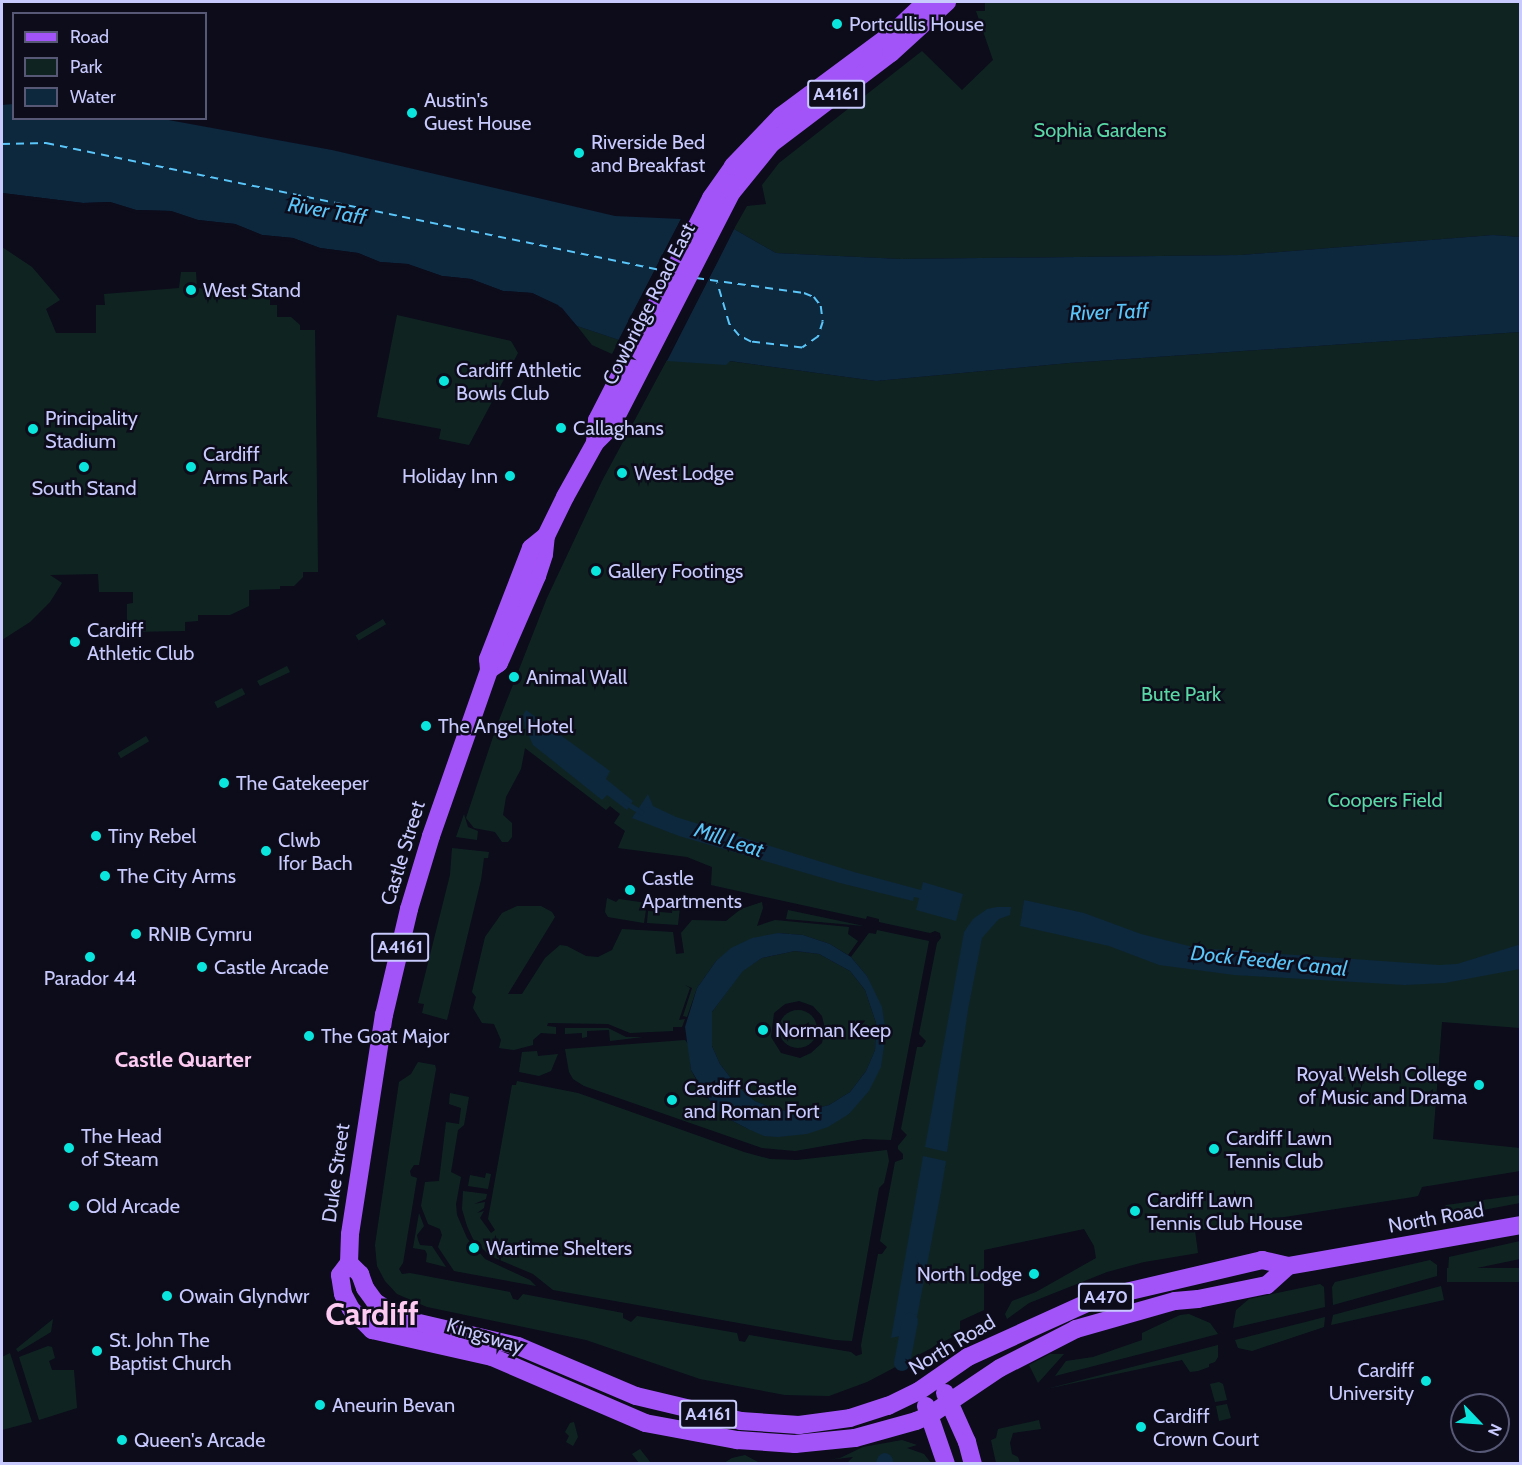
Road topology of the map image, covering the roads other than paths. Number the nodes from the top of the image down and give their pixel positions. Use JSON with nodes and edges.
{"nodes":[{"id":1,"x":926,"y":2,"type":"edge"},
{"id":2,"x":947,"y":2,"type":"edge"},
{"id":3,"x":711,"y":215,"type":"junction"},
{"id":4,"x":595,"y":442,"type":"joint"},
{"id":5,"x":372,"y":1090,"type":"joint"},
{"id":6,"x":1521,"y":1225,"type":"edge"},
{"id":7,"x":349,"y":1263,"type":"junction"},
{"id":8,"x":1288,"y":1266,"type":"junction"},
{"id":9,"x":938,"y":1377,"type":"junction"},
{"id":10,"x":919,"y":1391,"type":"junction"},
{"id":11,"x":636,"y":1396,"type":"joint"},
{"id":12,"x":949,"y":1402,"type":"junction"},
{"id":13,"x":930,"y":1415,"type":"junction"},
{"id":14,"x":946,"y":1464,"type":"edge"},
{"id":15,"x":973,"y":1464,"type":"edge"}],
"edges":[{"from":1,"to":3,"type":"main road","name":"Cowbridge Road East","number":"A4161"},
{"from":2,"to":3,"type":"main road","name":"Cowbridge Road East","number":"A4161"},
{"from":3,"to":4,"type":"main road","name":"Cowbridge Road East","number":"A4161"},
{"from":4,"to":5,"type":"main road","name":"Castle Street","number":"A4161"},
{"from":5,"to":7,"type":"main road","name":"Duke Street","number":"A4161"},
{"from":6,"to":8,"type":"main road","name":"North Road","number":"A470"},
{"from":7,"to":11,"type":"main road","name":"Kingsway","number":"A4161"},
{"from":7,"to":13,"type":"main road","name":"Kingsway","number":"A4161"},
{"from":8,"to":9,"type":"main road","name":"North Road","number":"A470"},
{"from":8,"to":12,"type":"main road","number":"A470"},
{"from":9,"to":10,"type":"main road","name":"North Road","number":"A470"},
{"from":9,"to":12,"type":"main road"},
{"from":10,"to":11,"type":"main road","name":"North Road","number":"A4161"},
{"from":10,"to":13,"type":"main road"},
{"from":12,"to":13,"type":"main road","number":"A470"},
{"from":12,"to":15,"type":"main road"},
{"from":13,"to":14,"type":"main road"}]}
